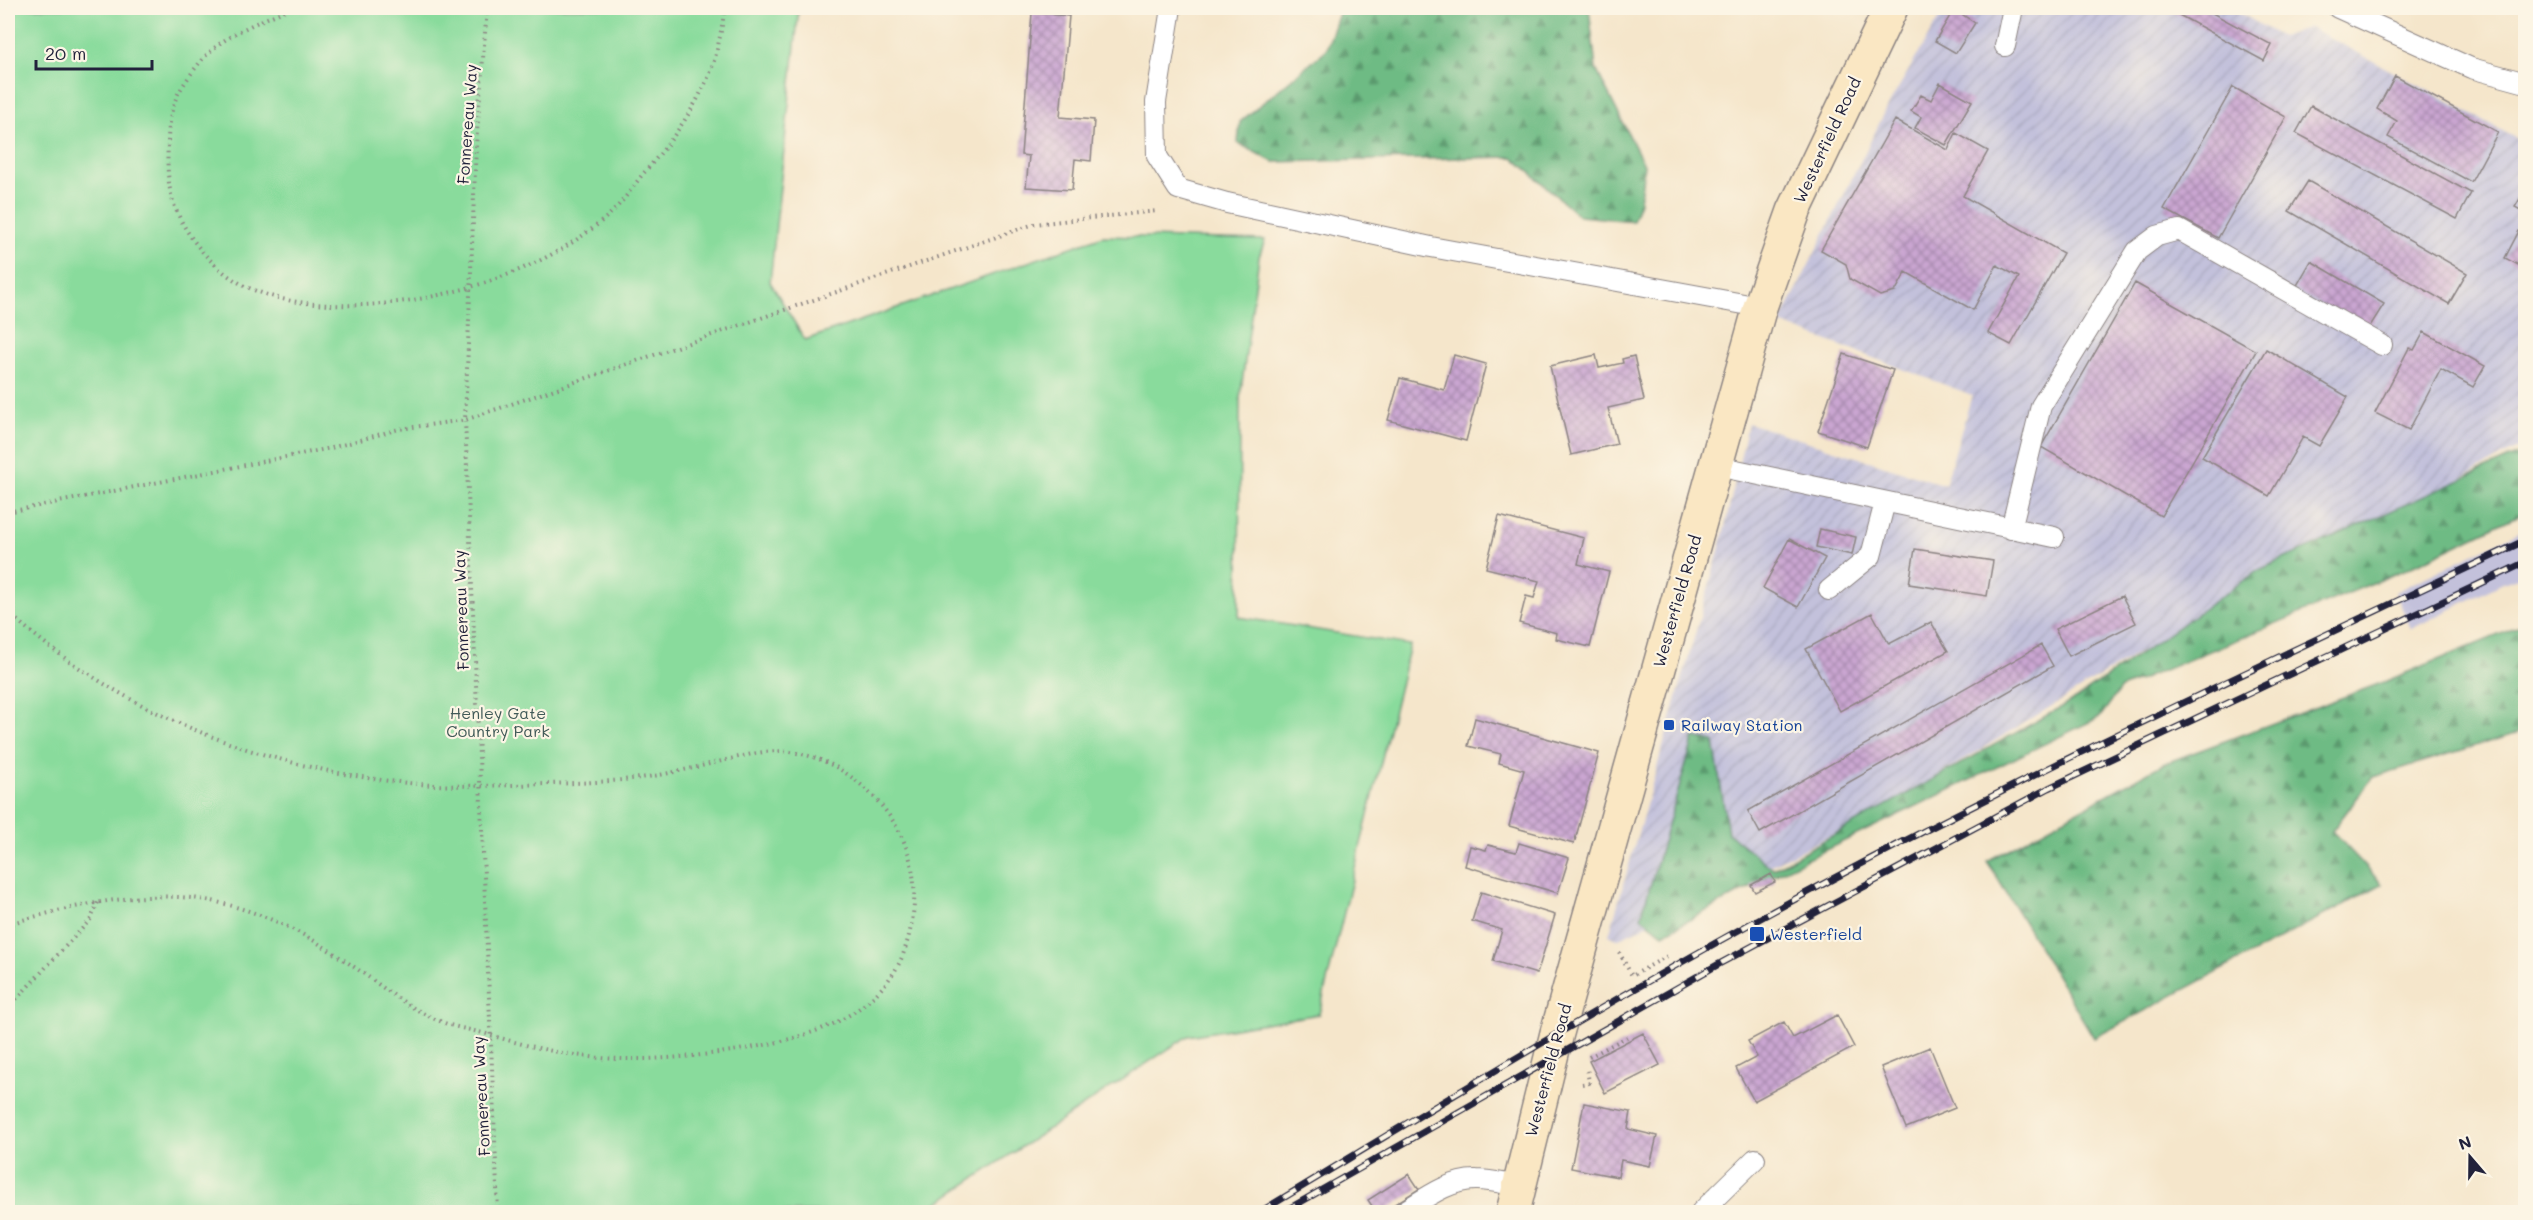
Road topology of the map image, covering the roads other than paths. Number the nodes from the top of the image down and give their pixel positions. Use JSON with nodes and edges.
{"nodes":[{"id":1,"x":1171,"y":8,"type":"edge"},
{"id":2,"x":1891,"y":8,"type":"edge"},
{"id":3,"x":2013,"y":8,"type":"edge"},
{"id":4,"x":2338,"y":8,"type":"edge"},
{"id":5,"x":2005,"y":46,"type":"dead end"},
{"id":6,"x":2526,"y":83,"type":"edge"},
{"id":7,"x":1760,"y":307,"type":"junction"},
{"id":8,"x":2382,"y":345,"type":"dead end"},
{"id":9,"x":1717,"y":466,"type":"junction"},
{"id":10,"x":1885,"y":502,"type":"junction"},
{"id":11,"x":2011,"y":529,"type":"junction"},
{"id":12,"x":2054,"y":537,"type":"dead end"},
{"id":13,"x":1830,"y":590,"type":"dead end"},
{"id":14,"x":1755,"y":1159,"type":"dead end"},
{"id":15,"x":1516,"y":1199,"type":"edge"},
{"id":16,"x":1403,"y":1212,"type":"edge"},
{"id":17,"x":1701,"y":1212,"type":"edge"}],
"edges":[{"from":1,"to":7,"type":"lane"},
{"from":2,"to":7,"type":"main road","name":"Westerfield Road"},
{"from":3,"to":5,"type":"lane"},
{"from":4,"to":6,"type":"lane"},
{"from":7,"to":9,"type":"main road","name":"Westerfield Road"},
{"from":8,"to":11,"type":"lane"},
{"from":9,"to":10,"type":"lane"},
{"from":9,"to":15,"type":"main road","name":"Westerfield Road"},
{"from":10,"to":11,"type":"lane"},
{"from":10,"to":13,"type":"lane"},
{"from":11,"to":12,"type":"lane"},
{"from":14,"to":17,"type":"lane"},
{"from":15,"to":16,"type":"lane"}]}
